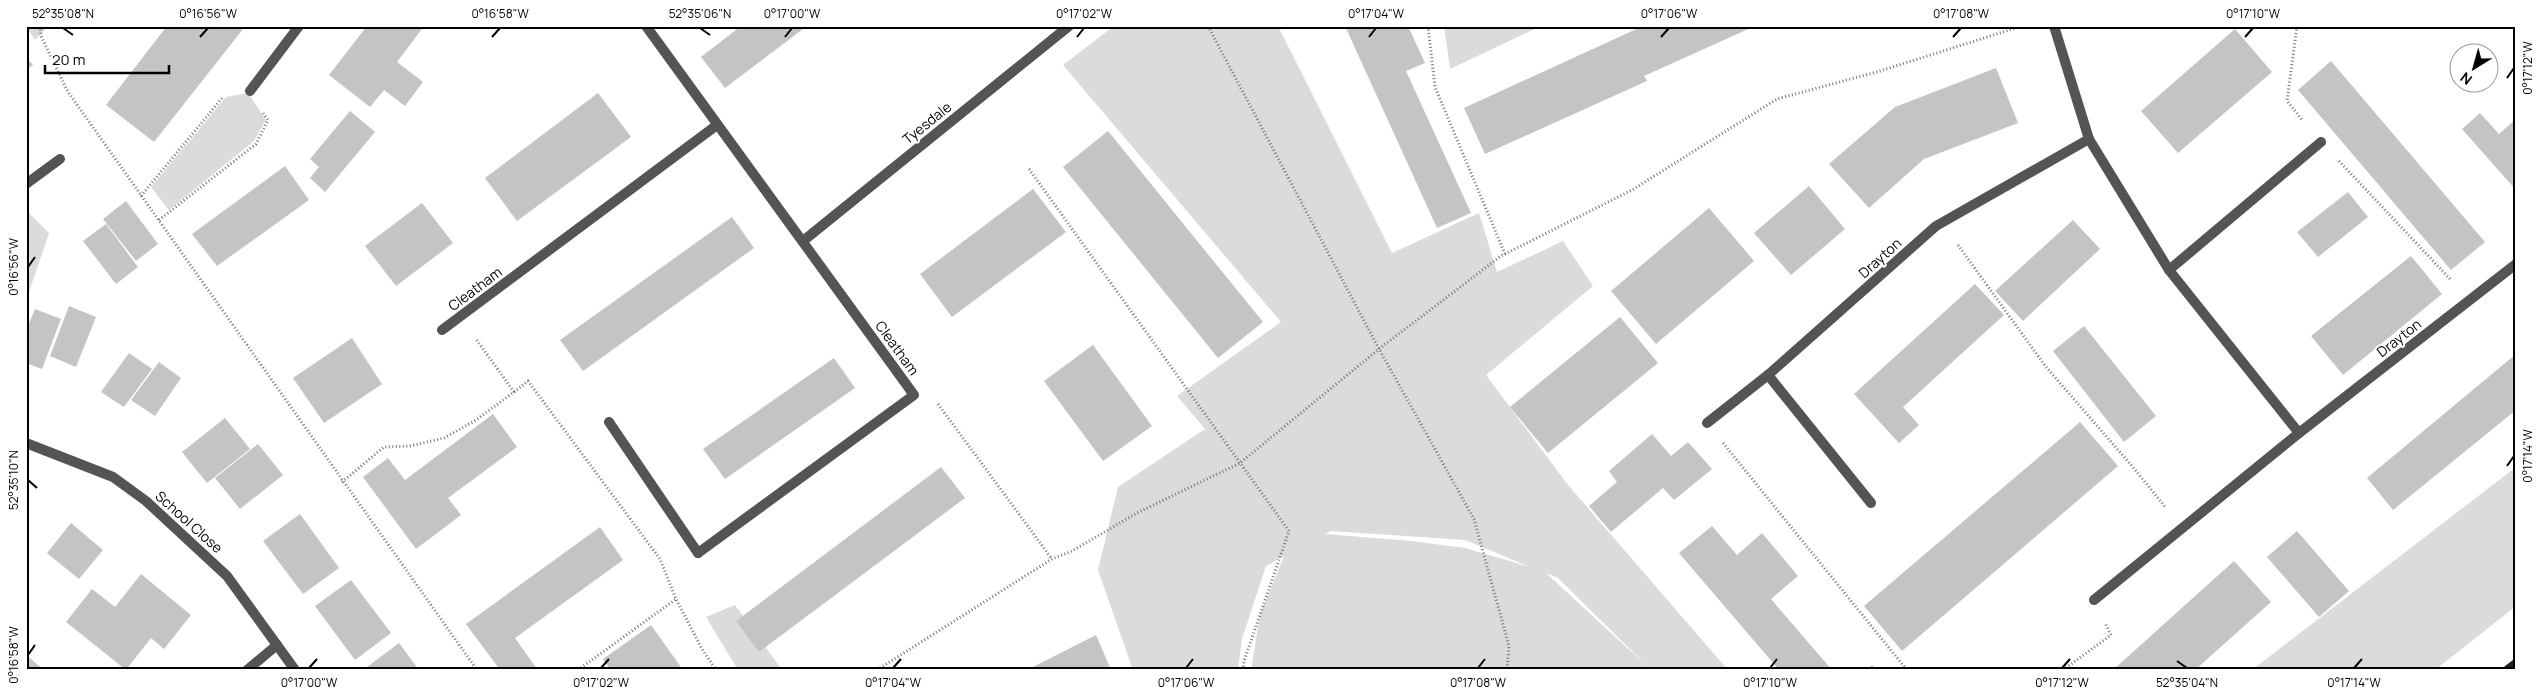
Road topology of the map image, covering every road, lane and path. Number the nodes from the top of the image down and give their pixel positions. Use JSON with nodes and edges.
{"nodes":[{"id":1,"x":40,"y":26,"type":"edge"},
{"id":2,"x":299,"y":26,"type":"edge"},
{"id":3,"x":1068,"y":26,"type":"edge"},
{"id":4,"x":1208,"y":26,"type":"edge"},
{"id":5,"x":1428,"y":26,"type":"edge"},
{"id":6,"x":2022,"y":26,"type":"edge"},
{"id":7,"x":2054,"y":26,"type":"edge"},
{"id":8,"x":2297,"y":26,"type":"edge"},
{"id":9,"x":648,"y":27,"type":"edge"},
{"id":10,"x":250,"y":91,"type":"junction"},
{"id":11,"x":717,"y":125,"type":"junction"},
{"id":12,"x":2089,"y":139,"type":"junction"},
{"id":13,"x":2321,"y":142,"type":"junction"},
{"id":14,"x":60,"y":159,"type":"dead end"},
{"id":15,"x":1029,"y":169,"type":"dead end"},
{"id":16,"x":26,"y":184,"type":"edge"},
{"id":17,"x":140,"y":196,"type":"junction"},
{"id":18,"x":158,"y":220,"type":"junction"},
{"id":19,"x":1941,"y":222,"type":"junction"},
{"id":20,"x":803,"y":241,"type":"junction"},
{"id":21,"x":1505,"y":254,"type":"junction"},
{"id":22,"x":2516,"y":264,"type":"edge"},
{"id":23,"x":2169,"y":270,"type":"junction"},
{"id":24,"x":2471,"y":300,"type":"junction"},
{"id":25,"x":461,"y":317,"type":"junction"},
{"id":26,"x":442,"y":330,"type":"dead end"},
{"id":27,"x":1379,"y":348,"type":"junction"},
{"id":28,"x":1768,"y":375,"type":"junction"},
{"id":29,"x":514,"y":392,"type":"junction"},
{"id":30,"x":914,"y":395,"type":"junction"},
{"id":31,"x":609,"y":422,"type":"dead end"},
{"id":32,"x":1707,"y":423,"type":"joint"},
{"id":33,"x":2299,"y":433,"type":"junction"},
{"id":34,"x":26,"y":443,"type":"edge"},
{"id":35,"x":1240,"y":462,"type":"junction"},
{"id":36,"x":342,"y":482,"type":"junction"},
{"id":37,"x":1871,"y":503,"type":"dead end"},
{"id":38,"x":2182,"y":528,"type":"junction"},
{"id":39,"x":1052,"y":560,"type":"junction"},
{"id":40,"x":676,"y":599,"type":"junction"},
{"id":41,"x":2094,"y":600,"type":"joint"},
{"id":42,"x":276,"y":644,"type":"junction"},
{"id":43,"x":2516,"y":664,"type":"edge"},
{"id":44,"x":247,"y":670,"type":"edge"},
{"id":45,"x":295,"y":670,"type":"edge"},
{"id":46,"x":477,"y":670,"type":"edge"},
{"id":47,"x":578,"y":670,"type":"edge"},
{"id":48,"x":716,"y":670,"type":"edge"},
{"id":49,"x":877,"y":670,"type":"edge"},
{"id":50,"x":1243,"y":670,"type":"edge"},
{"id":51,"x":1507,"y":670,"type":"edge"},
{"id":52,"x":1907,"y":670,"type":"edge"},
{"id":53,"x":2063,"y":670,"type":"edge"},
{"id":54,"x":2508,"y":670,"type":"edge"}],
"edges":[{"from":1,"to":17,"type":"path"},
{"from":2,"to":10,"type":"street"},
{"from":3,"to":20,"type":"street","name":"Tyesdale"},
{"from":4,"to":27,"type":"path"},
{"from":5,"to":21,"type":"path"},
{"from":6,"to":21,"type":"path"},
{"from":7,"to":12,"type":"street"},
{"from":8,"to":13,"type":"path"},
{"from":9,"to":11,"type":"street","name":"Cleatham"},
{"from":10,"to":17,"type":"path"},
{"from":10,"to":18,"type":"path"},
{"from":11,"to":20,"type":"street","name":"Cleatham"},
{"from":11,"to":25,"type":"street","name":"Cleatham"},
{"from":12,"to":19,"type":"street","name":"Drayton"},
{"from":12,"to":23,"type":"street"},
{"from":13,"to":23,"type":"street"},
{"from":13,"to":24,"type":"path"},
{"from":14,"to":16,"type":"street"},
{"from":15,"to":35,"type":"path"},
{"from":17,"to":18,"type":"path"},
{"from":18,"to":36,"type":"path"},
{"from":19,"to":28,"type":"street","name":"Drayton"},
{"from":19,"to":38,"type":"path"},
{"from":20,"to":30,"type":"street","name":"Cleatham"},
{"from":21,"to":27,"type":"path"},
{"from":22,"to":24,"type":"street","name":"Drayton"},
{"from":23,"to":33,"type":"street"},
{"from":24,"to":33,"type":"street","name":"Drayton"},
{"from":25,"to":26,"type":"street","name":"Cleatham"},
{"from":25,"to":29,"type":"path"},
{"from":27,"to":35,"type":"path"},
{"from":27,"to":51,"type":"path"},
{"from":28,"to":32,"type":"street","name":"Drayton"},
{"from":28,"to":37,"type":"street"},
{"from":29,"to":36,"type":"path"},
{"from":29,"to":40,"type":"path"},
{"from":30,"to":31,"type":"street","name":"Cleatham"},
{"from":30,"to":39,"type":"path"},
{"from":32,"to":52,"type":"path"},
{"from":33,"to":38,"type":"street","name":"Drayton"},
{"from":34,"to":42,"type":"street","name":"School Close"},
{"from":35,"to":39,"type":"path"},
{"from":35,"to":50,"type":"path"},
{"from":36,"to":46,"type":"path"},
{"from":38,"to":41,"type":"street","name":"Drayton"},
{"from":39,"to":49,"type":"path"},
{"from":40,"to":47,"type":"path"},
{"from":40,"to":48,"type":"path"},
{"from":41,"to":53,"type":"path"},
{"from":42,"to":44,"type":"street"},
{"from":42,"to":45,"type":"street","name":"School Close"},
{"from":43,"to":54,"type":"street"}]}
